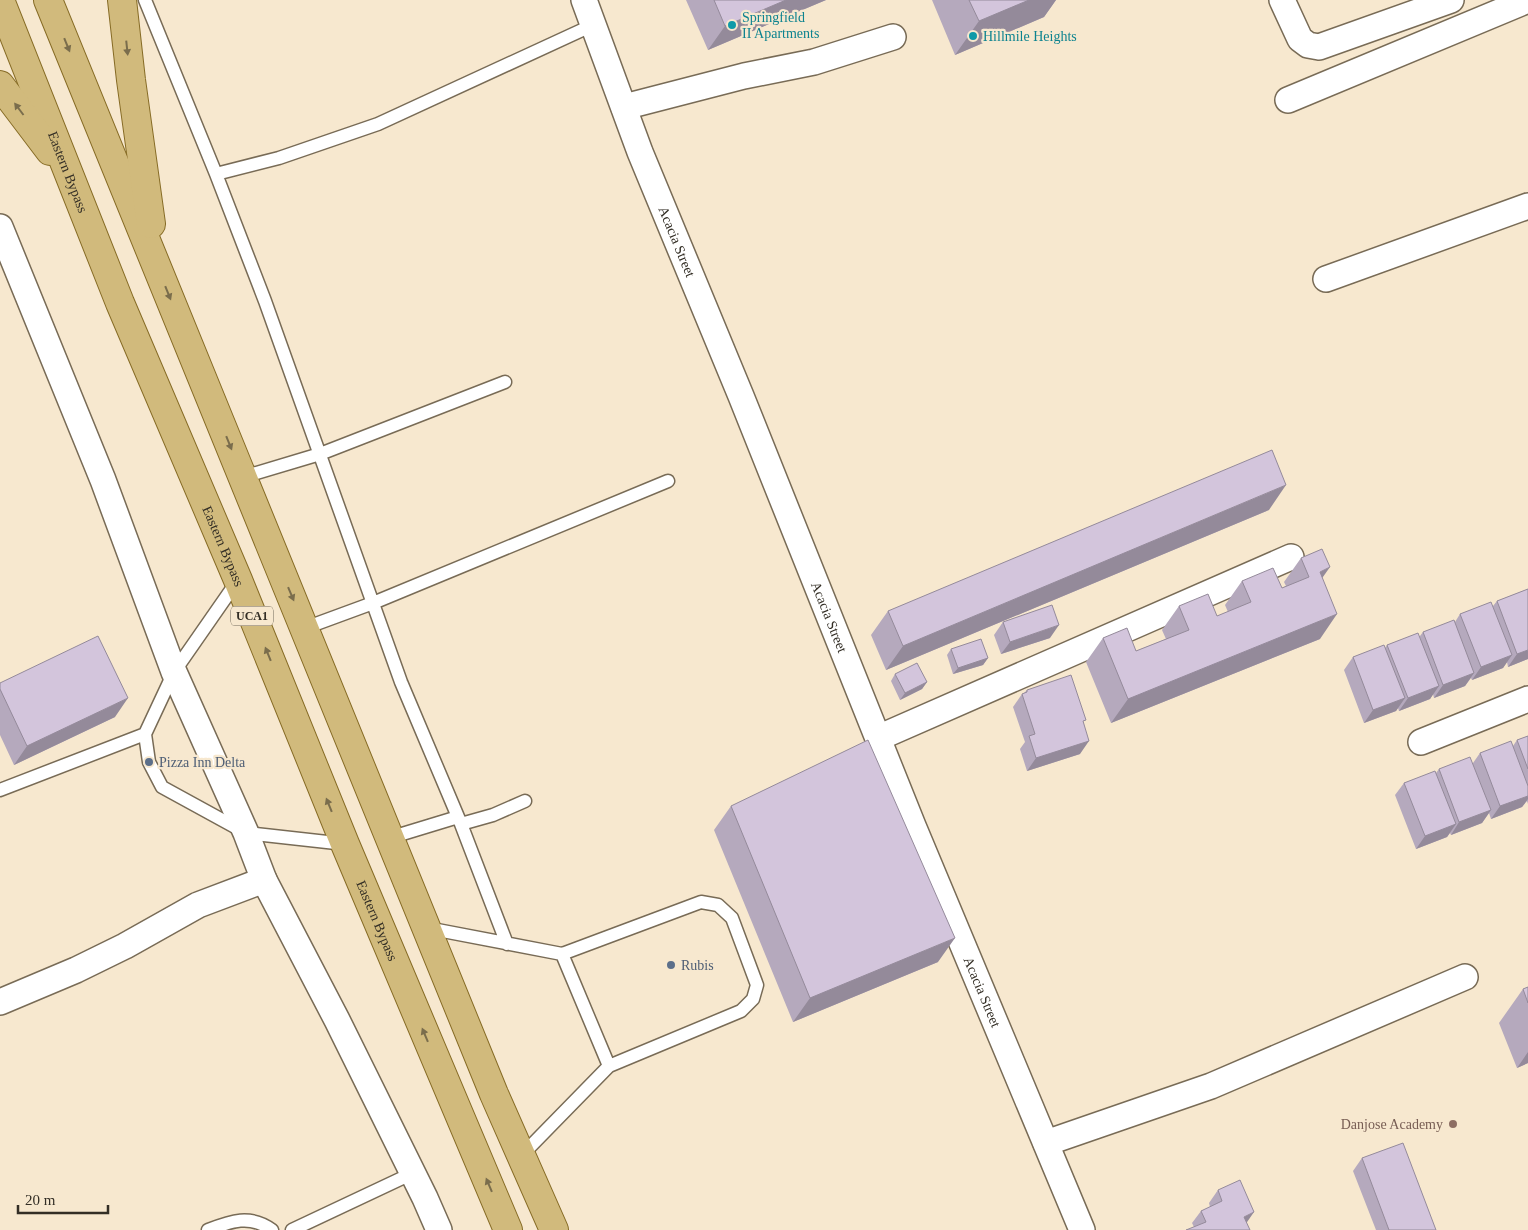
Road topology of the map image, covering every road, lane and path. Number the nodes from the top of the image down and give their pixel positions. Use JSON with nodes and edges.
{"nodes":[{"id":1,"x":0,"y":0,"type":"edge"},
{"id":2,"x":48,"y":0,"type":"edge"},
{"id":3,"x":122,"y":0,"type":"edge"},
{"id":4,"x":145,"y":0,"type":"edge"},
{"id":5,"x":584,"y":0,"type":"edge"},
{"id":6,"x":1282,"y":0,"type":"edge"},
{"id":7,"x":1451,"y":0,"type":"edge"},
{"id":8,"x":1528,"y":0,"type":"edge"},
{"id":9,"x":593,"y":25,"type":"junction"},
{"id":10,"x":893,"y":37,"type":"dead end"},
{"id":11,"x":0,"y":85,"type":"edge"},
{"id":12,"x":1288,"y":100,"type":"dead end"},
{"id":13,"x":624,"y":107,"type":"junction"},
{"id":14,"x":216,"y":174,"type":"junction"},
{"id":15,"x":70,"y":176,"type":"junction"},
{"id":16,"x":1528,"y":206,"type":"edge"},
{"id":17,"x":0,"y":227,"type":"edge"},
{"id":18,"x":156,"y":265,"type":"junction"},
{"id":19,"x":1326,"y":279,"type":"dead end"},
{"id":20,"x":505,"y":382,"type":"dead end"},
{"id":21,"x":320,"y":454,"type":"junction"},
{"id":22,"x":243,"y":477,"type":"junction"},
{"id":23,"x":668,"y":481,"type":"dead end"},
{"id":24,"x":1291,"y":557,"type":"dead end"},
{"id":25,"x":238,"y":580,"type":"junction"},
{"id":26,"x":373,"y":603,"type":"junction"},
{"id":27,"x":304,"y":628,"type":"junction"},
{"id":28,"x":174,"y":672,"type":"junction"},
{"id":29,"x":1528,"y":699,"type":"edge"},
{"id":30,"x":145,"y":734,"type":"junction"},
{"id":31,"x":878,"y":738,"type":"junction"},
{"id":32,"x":1421,"y":742,"type":"dead end"},
{"id":33,"x":0,"y":790,"type":"edge"},
{"id":34,"x":526,"y":801,"type":"dead end"},
{"id":35,"x":459,"y":820,"type":"junction"},
{"id":36,"x":246,"y":833,"type":"junction"},
{"id":37,"x":389,"y":838,"type":"junction"},
{"id":38,"x":344,"y":844,"type":"junction"},
{"id":39,"x":264,"y":880,"type":"junction"},
{"id":40,"x":427,"y":928,"type":"junction"},
{"id":41,"x":507,"y":944,"type":"junction"},
{"id":42,"x":562,"y":954,"type":"junction"},
{"id":43,"x":1465,"y":977,"type":"dead end"},
{"id":44,"x":0,"y":1002,"type":"edge"},
{"id":45,"x":609,"y":1066,"type":"junction"},
{"id":46,"x":1046,"y":1143,"type":"junction"},
{"id":47,"x":521,"y":1156,"type":"junction"},
{"id":48,"x":413,"y":1173,"type":"junction"},
{"id":49,"x":208,"y":1230,"type":"edge"},
{"id":50,"x":272,"y":1230,"type":"edge"},
{"id":51,"x":292,"y":1230,"type":"edge"},
{"id":52,"x":439,"y":1230,"type":"edge"},
{"id":53,"x":508,"y":1230,"type":"edge"},
{"id":54,"x":554,"y":1230,"type":"edge"},
{"id":55,"x":1082,"y":1230,"type":"edge"}],
"edges":[{"from":1,"to":15,"type":"main road","name":"Eastern Bypass","number":"UCA1"},
{"from":2,"to":18,"type":"main road","one_way":true},
{"from":3,"to":18,"type":"main road","one_way":true},
{"from":4,"to":14,"type":"lane"},
{"from":5,"to":9,"type":"street","name":"Acacia Street"},
{"from":6,"to":7,"type":"street"},
{"from":8,"to":12,"type":"street"},
{"from":9,"to":13,"type":"street","name":"Acacia Street"},
{"from":9,"to":14,"type":"lane"},
{"from":10,"to":13,"type":"street"},
{"from":15,"to":11,"type":"main road","one_way":true},
{"from":13,"to":31,"type":"street","name":"Acacia Street"},
{"from":14,"to":21,"type":"lane"},
{"from":15,"to":25,"type":"main road","name":"Eastern Bypass","number":"UCA1"},
{"from":16,"to":19,"type":"street"},
{"from":17,"to":28,"type":"street"},
{"from":18,"to":22,"type":"main road","one_way":true},
{"from":20,"to":21,"type":"lane"},
{"from":21,"to":22,"type":"lane"},
{"from":21,"to":26,"type":"lane"},
{"from":22,"to":27,"type":"main road","one_way":true},
{"from":23,"to":26,"type":"lane"},
{"from":24,"to":31,"type":"street"},
{"from":25,"to":28,"type":"lane"},
{"from":38,"to":25,"type":"main road","name":"Eastern Bypass","number":"UCA1","one_way":true},
{"from":26,"to":27,"type":"lane"},
{"from":26,"to":35,"type":"lane"},
{"from":27,"to":37,"type":"main road"},
{"from":28,"to":30,"type":"lane"},
{"from":28,"to":36,"type":"street"},
{"from":29,"to":32,"type":"street"},
{"from":30,"to":33,"type":"lane"},
{"from":30,"to":36,"type":"lane"},
{"from":31,"to":46,"type":"street","name":"Acacia Street"},
{"from":34,"to":35,"type":"lane"},
{"from":35,"to":37,"type":"lane"},
{"from":35,"to":41,"type":"lane"},
{"from":36,"to":38,"type":"lane"},
{"from":36,"to":39,"type":"street"},
{"from":37,"to":40,"type":"main road"},
{"from":53,"to":38,"type":"main road","name":"Eastern Bypass","number":"UCA1","one_way":true},
{"from":39,"to":44,"type":"street"},
{"from":39,"to":48,"type":"street"},
{"from":40,"to":41,"type":"lane"},
{"from":40,"to":47,"type":"main road"},
{"from":41,"to":42,"type":"lane"},
{"from":42,"to":45,"type":"lane"},
{"from":42,"to":45,"type":"lane"},
{"from":43,"to":46,"type":"street"},
{"from":45,"to":47,"type":"lane"},
{"from":46,"to":55,"type":"street","name":"Acacia Street"},
{"from":47,"to":54,"type":"main road"},
{"from":48,"to":51,"type":"lane"},
{"from":48,"to":52,"type":"street"},
{"from":49,"to":50,"type":"lane"}]}
